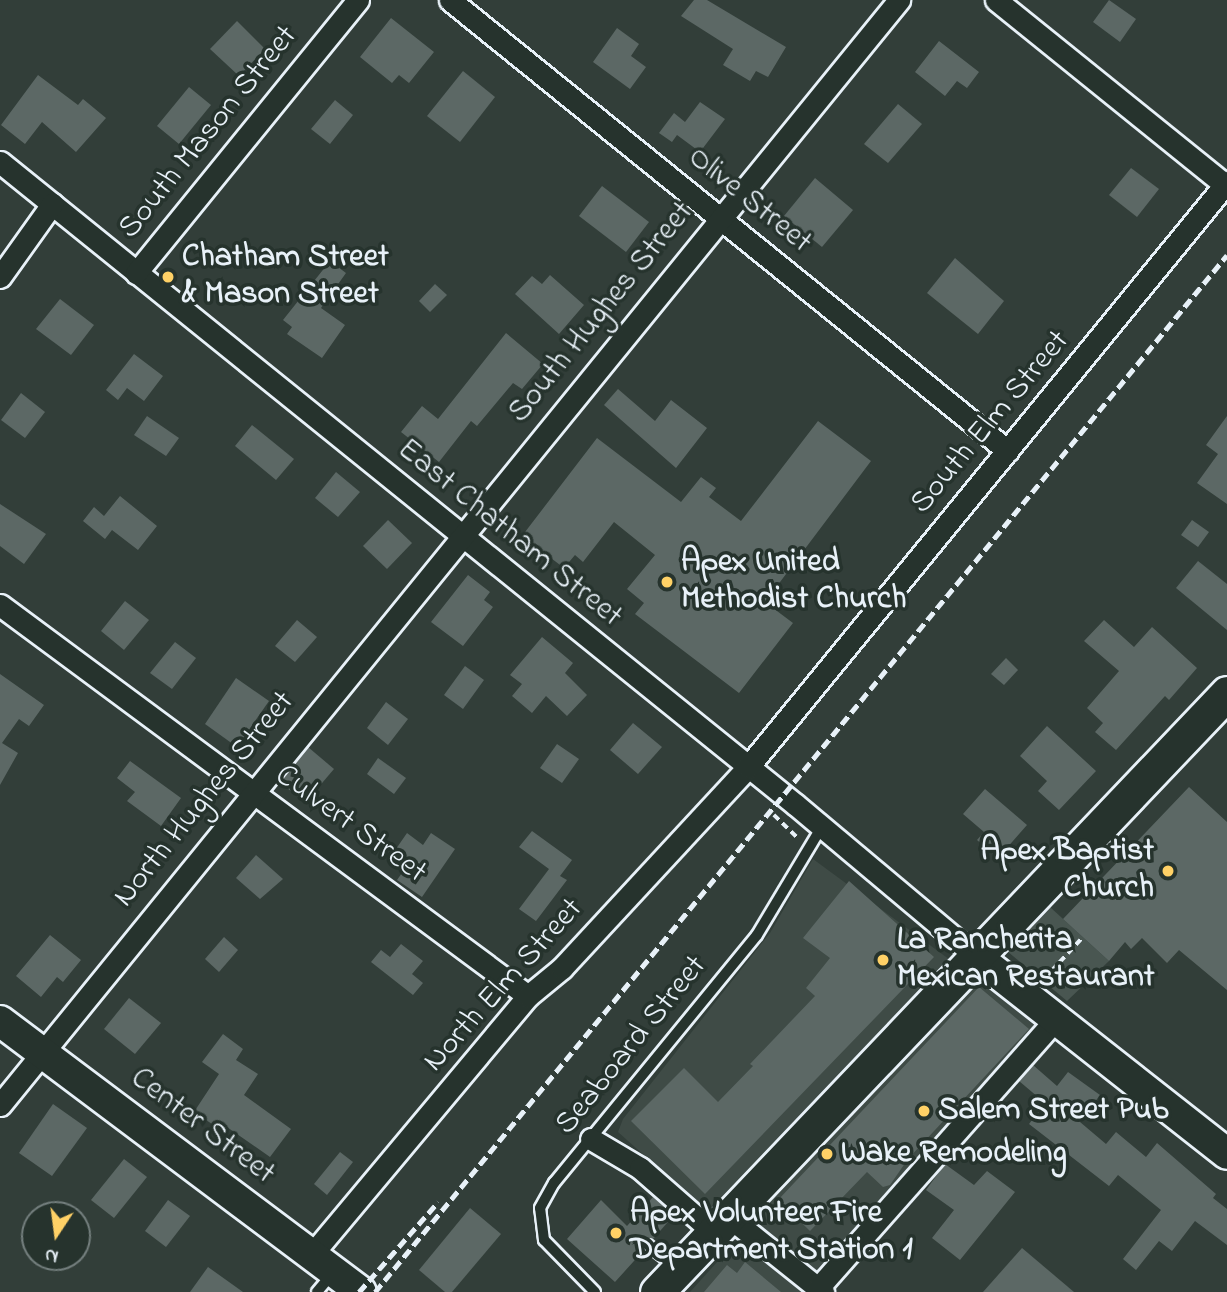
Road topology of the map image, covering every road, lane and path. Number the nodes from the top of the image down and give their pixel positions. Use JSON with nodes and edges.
{"nodes":[{"id":1,"x":358,"y":0,"type":"edge"},
{"id":2,"x":450,"y":0,"type":"edge"},
{"id":3,"x":899,"y":0,"type":"edge"},
{"id":4,"x":996,"y":0,"type":"edge"},
{"id":5,"x":0,"y":162,"type":"edge"},
{"id":6,"x":1226,"y":183,"type":"edge"},
{"id":7,"x":52,"y":204,"type":"junction"},
{"id":8,"x":719,"y":217,"type":"junction"},
{"id":9,"x":136,"y":273,"type":"junction"},
{"id":10,"x":0,"y":277,"type":"edge"},
{"id":11,"x":1008,"y":452,"type":"junction"},
{"id":12,"x":462,"y":537,"type":"junction"},
{"id":13,"x":0,"y":605,"type":"edge"},
{"id":14,"x":1227,"y":693,"type":"edge"},
{"id":15,"x":748,"y":767,"type":"junction"},
{"id":16,"x":252,"y":791,"type":"junction"},
{"id":17,"x":821,"y":828,"type":"junction"},
{"id":18,"x":1083,"y":937,"type":"dead end"},
{"id":19,"x":977,"y":957,"type":"junction"},
{"id":20,"x":1042,"y":982,"type":"dead end"},
{"id":21,"x":527,"y":996,"type":"junction"},
{"id":22,"x":1056,"y":1019,"type":"junction"},
{"id":23,"x":0,"y":1021,"type":"edge"},
{"id":24,"x":42,"y":1051,"type":"junction"},
{"id":25,"x":0,"y":1105,"type":"edge"},
{"id":26,"x":591,"y":1139,"type":"junction"},
{"id":27,"x":1227,"y":1154,"type":"edge"},
{"id":28,"x":721,"y":1224,"type":"junction"},
{"id":29,"x":648,"y":1245,"type":"dead end"},
{"id":30,"x":321,"y":1272,"type":"edge"},
{"id":31,"x":667,"y":1280,"type":"edge"},
{"id":32,"x":820,"y":1290,"type":"edge"},
{"id":33,"x":361,"y":1292,"type":"edge"},
{"id":34,"x":595,"y":1292,"type":"edge"}],
"edges":[{"from":1,"to":9,"type":"street","name":"South Mason Street"},
{"from":2,"to":8,"type":"street","name":"Olive Street"},
{"from":3,"to":8,"type":"street","name":"South Hughes Street"},
{"from":4,"to":6,"type":"street"},
{"from":5,"to":7,"type":"street","name":"East Chatham Street"},
{"from":6,"to":11,"type":"street","name":"South Elm Street"},
{"from":7,"to":9,"type":"street","name":"East Chatham Street"},
{"from":7,"to":10,"type":"street"},
{"from":8,"to":11,"type":"street","name":"Olive Street"},
{"from":8,"to":12,"type":"street","name":"South Hughes Street"},
{"from":9,"to":12,"type":"street","name":"East Chatham Street"},
{"from":11,"to":15,"type":"street","name":"South Elm Street"},
{"from":12,"to":15,"type":"street","name":"East Chatham Street"},
{"from":12,"to":16,"type":"street","name":"North Hughes Street"},
{"from":13,"to":16,"type":"street","name":"Culvert Street"},
{"from":14,"to":19,"type":"main road"},
{"from":15,"to":17,"type":"street","name":"East Chatham Street"},
{"from":15,"to":21,"type":"street","name":"North Elm Street"},
{"from":16,"to":21,"type":"street","name":"Culvert Street"},
{"from":16,"to":24,"type":"street","name":"North Hughes Street"},
{"from":17,"to":19,"type":"street","name":"East Chatham Street"},
{"from":17,"to":26,"type":"lane","name":"Seaboard Street"},
{"from":18,"to":20,"type":"path"},
{"from":19,"to":22,"type":"main road"},
{"from":19,"to":28,"type":"main road"},
{"from":21,"to":30,"type":"street","name":"North Elm Street"},
{"from":22,"to":27,"type":"main road"},
{"from":22,"to":32,"type":"street"},
{"from":23,"to":24,"type":"main road","name":"Center Street"},
{"from":24,"to":25,"type":"street","name":"North Hughes Street"},
{"from":24,"to":30,"type":"main road","name":"Center Street"},
{"from":26,"to":28,"type":"street"},
{"from":26,"to":34,"type":"lane","name":"Seaboard Street"},
{"from":28,"to":31,"type":"main road"},
{"from":28,"to":32,"type":"street"},
{"from":29,"to":31,"type":"lane"},
{"from":30,"to":33,"type":"main road","name":"Center Street"}]}
